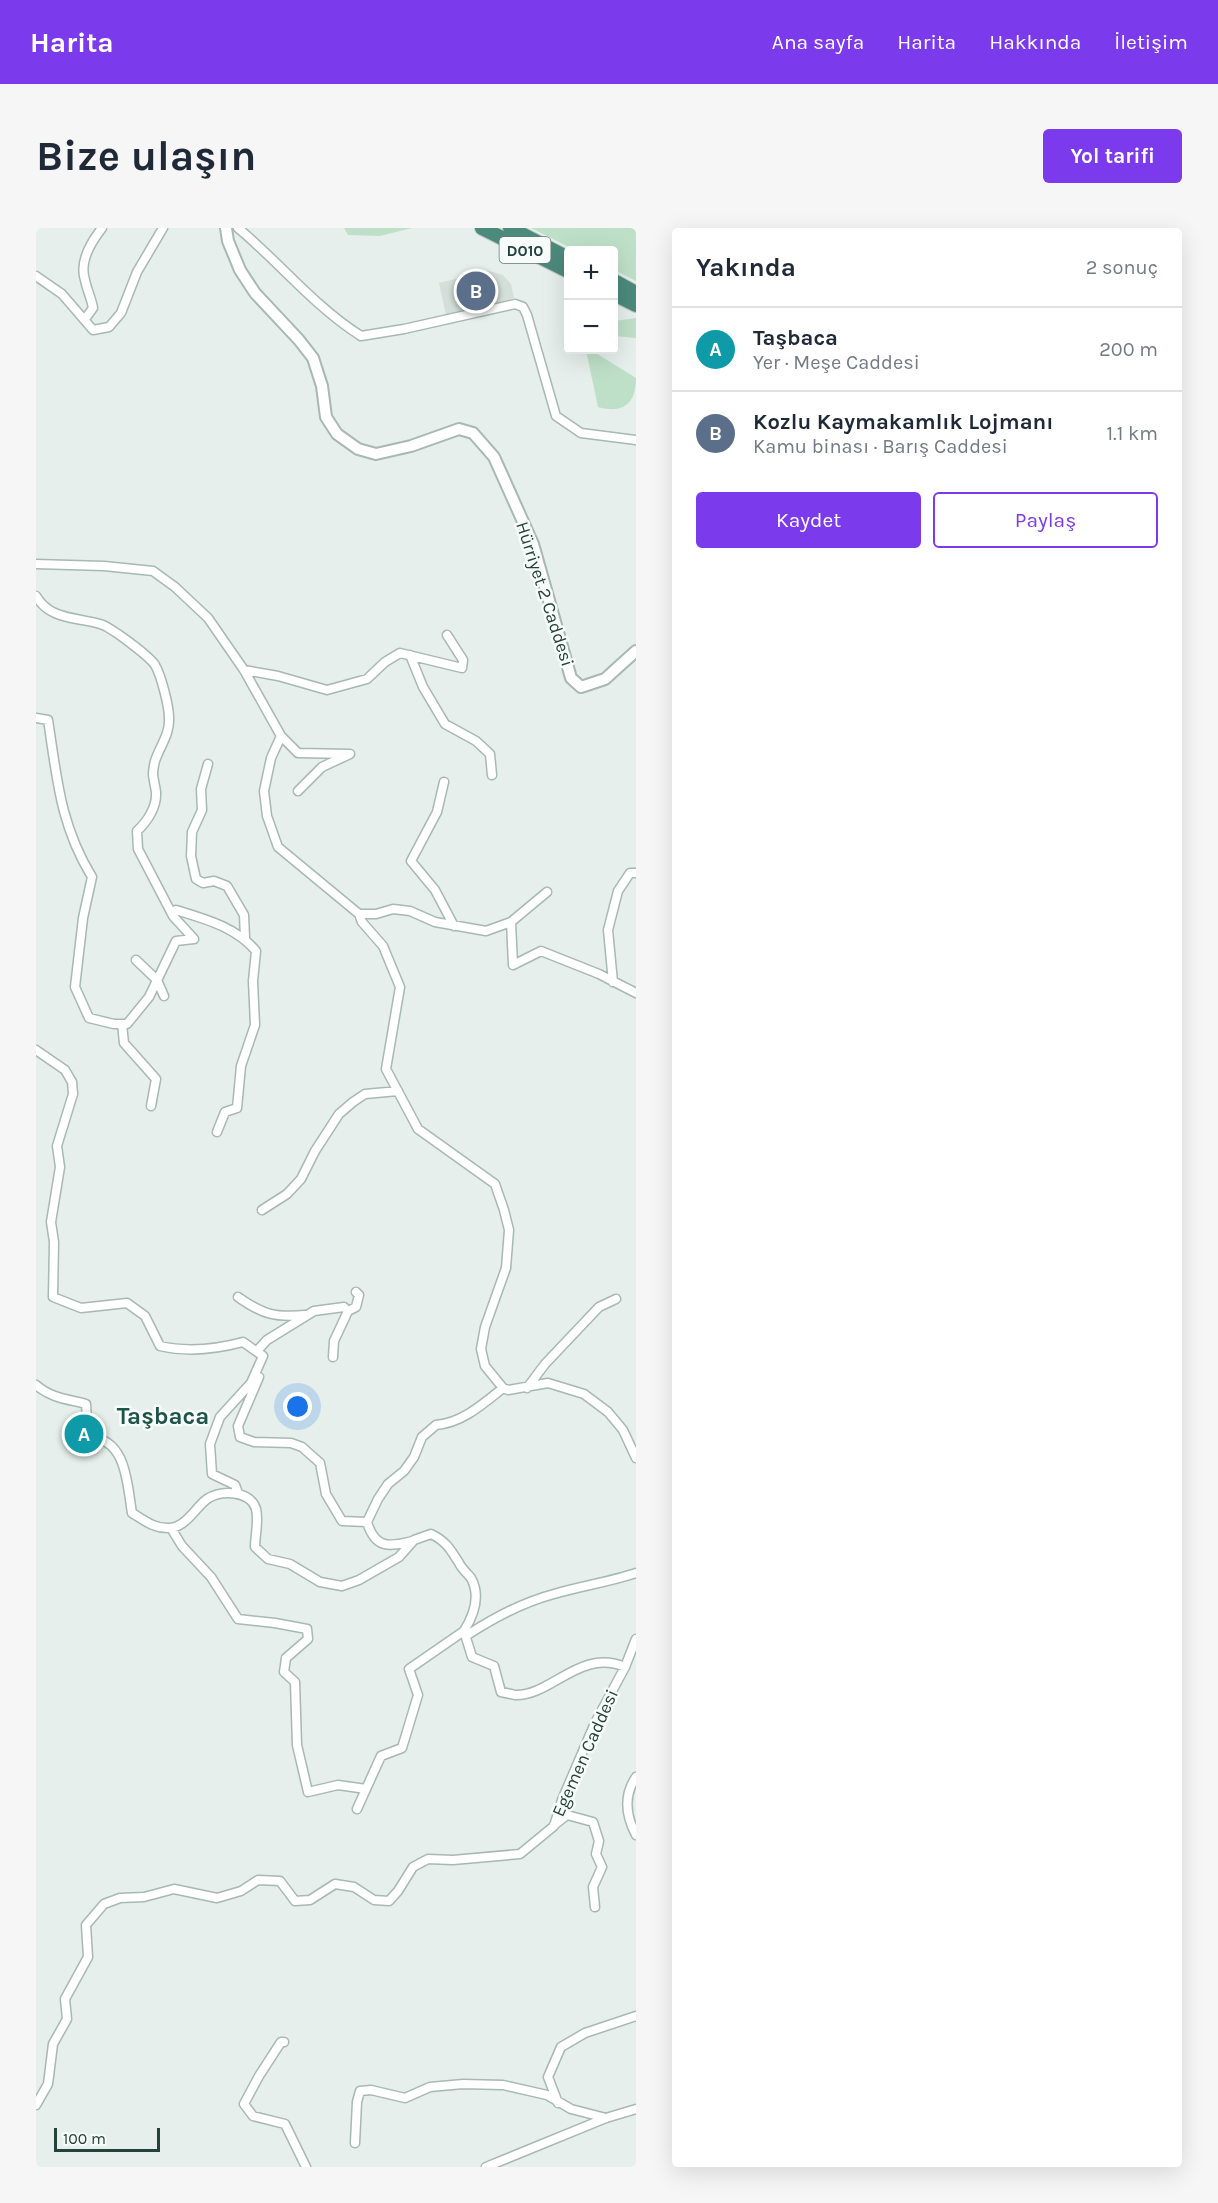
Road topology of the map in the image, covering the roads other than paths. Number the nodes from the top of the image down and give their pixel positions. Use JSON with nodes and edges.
{"nodes":[{"id":1,"x":102,"y":228,"type":"edge"},
{"id":2,"x":163,"y":228,"type":"edge"},
{"id":3,"x":226,"y":228,"type":"edge"},
{"id":4,"x":238,"y":228,"type":"edge"},
{"id":5,"x":482,"y":228,"type":"edge"},
{"id":6,"x":510,"y":228,"type":"edge"},
{"id":7,"x":564,"y":256,"type":"edge"},
{"id":8,"x":564,"y":269,"type":"edge"},
{"id":9,"x":36,"y":276,"type":"edge"},
{"id":10,"x":618,"y":283,"type":"edge"},
{"id":11,"x":636,"y":293,"type":"edge"},
{"id":12,"x":618,"y":296,"type":"edge"},
{"id":13,"x":636,"y":305,"type":"edge"},
{"id":14,"x":85,"y":320,"type":"junction"},
{"id":15,"x":636,"y":440,"type":"edge"},
{"id":16,"x":36,"y":564,"type":"edge"},
{"id":17,"x":36,"y":596,"type":"edge"},
{"id":18,"x":447,"y":635,"type":"dead end"},
{"id":19,"x":636,"y":651,"type":"edge"},
{"id":20,"x":410,"y":655,"type":"junction"},
{"id":21,"x":244,"y":670,"type":"junction"},
{"id":22,"x":36,"y":717,"type":"edge"},
{"id":23,"x":281,"y":736,"type":"junction"},
{"id":24,"x":208,"y":764,"type":"dead end"},
{"id":25,"x":492,"y":775,"type":"dead end"},
{"id":26,"x":444,"y":782,"type":"dead end"},
{"id":27,"x":298,"y":791,"type":"dead end"},
{"id":28,"x":636,"y":873,"type":"edge"},
{"id":29,"x":546,"y":892,"type":"dead end"},
{"id":30,"x":359,"y":914,"type":"junction"},
{"id":31,"x":173,"y":916,"type":"junction"},
{"id":32,"x":511,"y":922,"type":"junction"},
{"id":33,"x":454,"y":926,"type":"junction"},
{"id":34,"x":245,"y":938,"type":"junction"},
{"id":35,"x":136,"y":960,"type":"dead end"},
{"id":36,"x":157,"y":980,"type":"junction"},
{"id":37,"x":613,"y":982,"type":"junction"},
{"id":38,"x":636,"y":993,"type":"edge"},
{"id":39,"x":164,"y":996,"type":"dead end"},
{"id":40,"x":123,"y":1024,"type":"junction"},
{"id":41,"x":36,"y":1050,"type":"edge"},
{"id":42,"x":398,"y":1091,"type":"junction"},
{"id":43,"x":151,"y":1106,"type":"dead end"},
{"id":44,"x":217,"y":1132,"type":"dead end"},
{"id":45,"x":262,"y":1210,"type":"dead end"},
{"id":46,"x":356,"y":1292,"type":"dead end"},
{"id":47,"x":238,"y":1297,"type":"dead end"},
{"id":48,"x":616,"y":1299,"type":"dead end"},
{"id":49,"x":348,"y":1311,"type":"junction"},
{"id":50,"x":308,"y":1315,"type":"junction"},
{"id":51,"x":260,"y":1353,"type":"junction"},
{"id":52,"x":333,"y":1357,"type":"dead end"},
{"id":53,"x":36,"y":1384,"type":"edge"},
{"id":54,"x":503,"y":1388,"type":"junction"},
{"id":55,"x":526,"y":1388,"type":"junction"},
{"id":56,"x":636,"y":1458,"type":"edge"},
{"id":57,"x":238,"y":1493,"type":"junction"},
{"id":58,"x":367,"y":1522,"type":"junction"},
{"id":59,"x":171,"y":1528,"type":"junction"},
{"id":60,"x":414,"y":1540,"type":"junction"},
{"id":61,"x":636,"y":1573,"type":"edge"},
{"id":62,"x":464,"y":1631,"type":"junction"},
{"id":63,"x":636,"y":1639,"type":"edge"},
{"id":64,"x":625,"y":1667,"type":"junction"},
{"id":65,"x":636,"y":1777,"type":"edge"},
{"id":66,"x":366,"y":1789,"type":"junction"},
{"id":67,"x":357,"y":1809,"type":"dead end"},
{"id":68,"x":554,"y":1826,"type":"junction"},
{"id":69,"x":636,"y":1835,"type":"edge"},
{"id":70,"x":595,"y":1907,"type":"dead end"},
{"id":71,"x":636,"y":2016,"type":"edge"},
{"id":72,"x":284,"y":2042,"type":"dead end"},
{"id":73,"x":558,"y":2103,"type":"junction"},
{"id":74,"x":36,"y":2105,"type":"edge"},
{"id":75,"x":636,"y":2109,"type":"edge"},
{"id":76,"x":606,"y":2118,"type":"junction"},
{"id":77,"x":356,"y":2143,"type":"dead end"},
{"id":78,"x":306,"y":2167,"type":"edge"},
{"id":79,"x":486,"y":2167,"type":"edge"}],
"edges":[{"from":1,"to":14,"type":"street"},
{"from":2,"to":14,"type":"street"},
{"from":3,"to":19,"type":"street","name":"Hürriyet 2 Caddesi"},
{"from":4,"to":15,"type":"street"},
{"from":5,"to":8,"type":"highway","number":"D010"},
{"from":6,"to":7,"type":"highway","number":"D010"},
{"from":9,"to":14,"type":"street"},
{"from":10,"to":11,"type":"highway"},
{"from":12,"to":13,"type":"highway"},
{"from":16,"to":21,"type":"street"},
{"from":17,"to":31,"type":"street"},
{"from":18,"to":20,"type":"street"},
{"from":20,"to":21,"type":"street"},
{"from":20,"to":25,"type":"street"},
{"from":21,"to":23,"type":"street"},
{"from":22,"to":40,"type":"street"},
{"from":23,"to":27,"type":"street"},
{"from":23,"to":30,"type":"street"},
{"from":24,"to":34,"type":"street"},
{"from":26,"to":33,"type":"street"},
{"from":28,"to":37,"type":"street"},
{"from":29,"to":32,"type":"street"},
{"from":30,"to":33,"type":"street"},
{"from":30,"to":42,"type":"street"},
{"from":31,"to":34,"type":"street"},
{"from":31,"to":36,"type":"street"},
{"from":32,"to":33,"type":"street"},
{"from":32,"to":37,"type":"street"},
{"from":34,"to":44,"type":"street"},
{"from":35,"to":36,"type":"street"},
{"from":36,"to":39,"type":"street"},
{"from":36,"to":40,"type":"street"},
{"from":37,"to":38,"type":"street"},
{"from":40,"to":43,"type":"street"},
{"from":41,"to":51,"type":"street"},
{"from":42,"to":45,"type":"street"},
{"from":42,"to":54,"type":"street"},
{"from":46,"to":49,"type":"street"},
{"from":47,"to":50,"type":"street"},
{"from":48,"to":55,"type":"street"},
{"from":49,"to":50,"type":"street"},
{"from":49,"to":52,"type":"street"},
{"from":50,"to":51,"type":"street"},
{"from":51,"to":57,"type":"street"},
{"from":51,"to":58,"type":"street"},
{"from":53,"to":59,"type":"street"},
{"from":54,"to":55,"type":"street"},
{"from":54,"to":58,"type":"street"},
{"from":55,"to":56,"type":"street"},
{"from":57,"to":59,"type":"street"},
{"from":57,"to":60,"type":"street"},
{"from":58,"to":60,"type":"street"},
{"from":59,"to":66,"type":"street"},
{"from":60,"to":62,"type":"street"},
{"from":61,"to":62,"type":"street"},
{"from":62,"to":64,"type":"street"},
{"from":62,"to":66,"type":"street"},
{"from":63,"to":64,"type":"street","name":"Egemen Caddesi"},
{"from":64,"to":68,"type":"street","name":"Egemen Caddesi"},
{"from":65,"to":69,"type":"street"},
{"from":66,"to":67,"type":"street"},
{"from":68,"to":70,"type":"street"},
{"from":68,"to":74,"type":"street","name":"Egemen Caddesi"},
{"from":71,"to":73,"type":"street"},
{"from":72,"to":78,"type":"street"},
{"from":73,"to":76,"type":"street"},
{"from":73,"to":77,"type":"street"},
{"from":75,"to":76,"type":"street"},
{"from":76,"to":79,"type":"street"}]}
